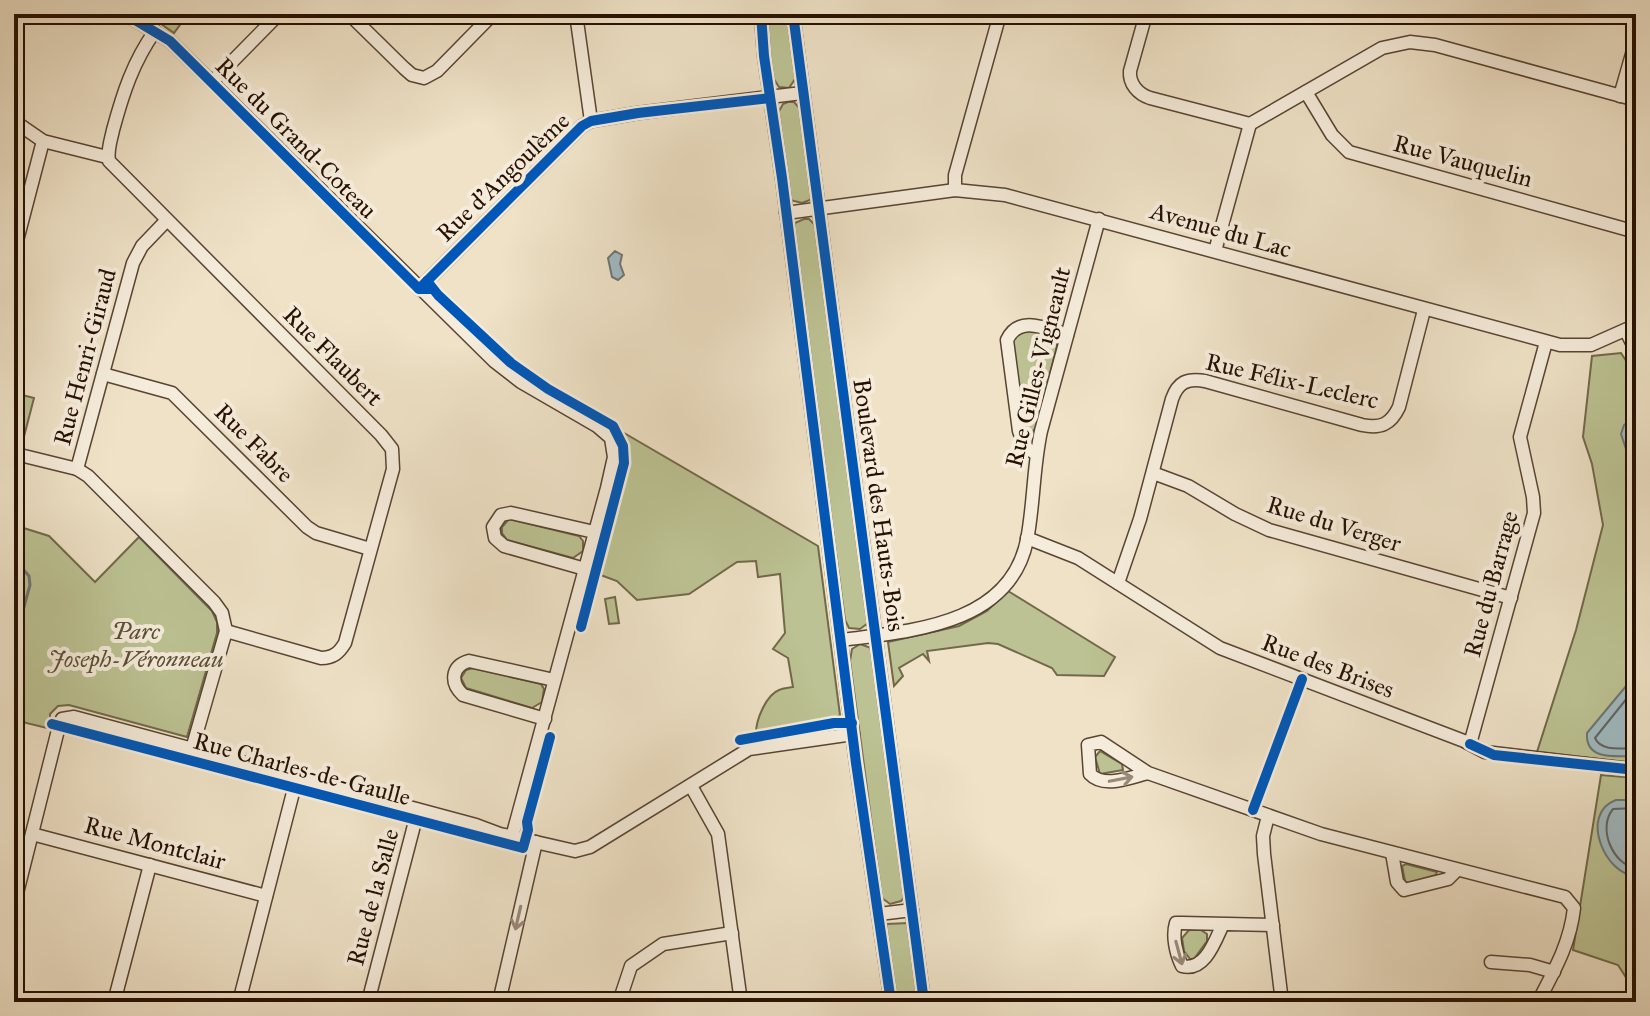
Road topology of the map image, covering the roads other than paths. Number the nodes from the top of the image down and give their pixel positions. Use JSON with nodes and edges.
{"nodes":[{"id":1,"x":125,"y":14,"type":"edge"},
{"id":2,"x":279,"y":14,"type":"edge"},
{"id":3,"x":349,"y":14,"type":"edge"},
{"id":4,"x":493,"y":14,"type":"edge"},
{"id":5,"x":576,"y":14,"type":"edge"},
{"id":6,"x":761,"y":14,"type":"edge"},
{"id":7,"x":793,"y":14,"type":"edge"},
{"id":8,"x":1000,"y":14,"type":"edge"},
{"id":9,"x":1146,"y":14,"type":"edge"},
{"id":10,"x":155,"y":31,"type":"junction"},
{"id":11,"x":1636,"y":40,"type":"edge"},
{"id":12,"x":212,"y":82,"type":"junction"},
{"id":13,"x":1306,"y":92,"type":"junction"},
{"id":14,"x":802,"y":93,"type":"junction"},
{"id":15,"x":1620,"y":96,"type":"junction"},
{"id":16,"x":770,"y":98,"type":"junction"},
{"id":17,"x":1636,"y":100,"type":"edge"},
{"id":18,"x":14,"y":121,"type":"edge"},
{"id":19,"x":591,"y":121,"type":"junction"},
{"id":20,"x":1250,"y":124,"type":"junction"},
{"id":21,"x":43,"y":141,"type":"junction"},
{"id":22,"x":107,"y":157,"type":"junction"},
{"id":23,"x":955,"y":190,"type":"junction"},
{"id":24,"x":819,"y":208,"type":"junction"},
{"id":25,"x":786,"y":213,"type":"junction"},
{"id":26,"x":1099,"y":219,"type":"junction"},
{"id":27,"x":166,"y":221,"type":"junction"},
{"id":28,"x":1636,"y":232,"type":"edge"},
{"id":29,"x":1215,"y":251,"type":"junction"},
{"id":30,"x":14,"y":252,"type":"edge"},
{"id":31,"x":419,"y":289,"type":"junction"},
{"id":32,"x":1424,"y":310,"type":"junction"},
{"id":33,"x":1631,"y":328,"type":"edge"},
{"id":34,"x":1067,"y":335,"type":"junction"},
{"id":35,"x":1546,"y":342,"type":"junction"},
{"id":36,"x":1636,"y":351,"type":"edge"},
{"id":37,"x":103,"y":374,"type":"junction"},
{"id":38,"x":1036,"y":454,"type":"junction"},
{"id":39,"x":20,"y":455,"type":"dead end"},
{"id":40,"x":77,"y":469,"type":"junction"},
{"id":41,"x":1153,"y":473,"type":"junction"},
{"id":42,"x":594,"y":532,"type":"junction"},
{"id":43,"x":1027,"y":538,"type":"junction"},
{"id":44,"x":370,"y":549,"type":"junction"},
{"id":45,"x":585,"y":569,"type":"junction"},
{"id":46,"x":1118,"y":583,"type":"junction"},
{"id":47,"x":1511,"y":598,"type":"junction"},
{"id":48,"x":226,"y":631,"type":"junction"},
{"id":49,"x":876,"y":635,"type":"junction"},
{"id":50,"x":842,"y":640,"type":"junction"},
{"id":51,"x":554,"y":680,"type":"junction"},
{"id":52,"x":545,"y":719,"type":"junction"},
{"id":53,"x":853,"y":734,"type":"junction"},
{"id":54,"x":1470,"y":744,"type":"junction"},
{"id":55,"x":192,"y":749,"type":"junction"},
{"id":56,"x":1636,"y":770,"type":"edge"},
{"id":57,"x":1148,"y":773,"type":"junction"},
{"id":58,"x":297,"y":777,"type":"junction"},
{"id":59,"x":691,"y":786,"type":"junction"},
{"id":60,"x":418,"y":810,"type":"junction"},
{"id":61,"x":1268,"y":816,"type":"junction"},
{"id":62,"x":32,"y":834,"type":"junction"},
{"id":63,"x":512,"y":837,"type":"junction"},
{"id":64,"x":536,"y":842,"type":"junction"},
{"id":65,"x":1392,"y":853,"type":"junction"},
{"id":66,"x":150,"y":865,"type":"junction"},
{"id":67,"x":1457,"y":870,"type":"junction"},
{"id":68,"x":266,"y":896,"type":"junction"},
{"id":69,"x":14,"y":905,"type":"edge"},
{"id":70,"x":912,"y":910,"type":"junction"},
{"id":71,"x":879,"y":914,"type":"junction"},
{"id":72,"x":1223,"y":924,"type":"junction"},
{"id":73,"x":1273,"y":925,"type":"junction"},
{"id":74,"x":732,"y":933,"type":"junction"},
{"id":75,"x":1491,"y":962,"type":"dead end"},
{"id":76,"x":1554,"y":972,"type":"junction"},
{"id":77,"x":114,"y":1002,"type":"edge"},
{"id":78,"x":239,"y":1002,"type":"edge"},
{"id":79,"x":368,"y":1002,"type":"edge"},
{"id":80,"x":499,"y":1002,"type":"edge"},
{"id":81,"x":619,"y":1002,"type":"edge"},
{"id":82,"x":741,"y":1002,"type":"edge"},
{"id":83,"x":891,"y":1002,"type":"edge"},
{"id":84,"x":924,"y":1002,"type":"edge"},
{"id":85,"x":1282,"y":1002,"type":"edge"},
{"id":86,"x":1538,"y":1002,"type":"edge"}],
"edges":[{"from":1,"to":10,"type":"street","name":"Rue du Grand-Coteau"},
{"from":2,"to":12,"type":"street"},
{"from":3,"to":4,"type":"street"},
{"from":5,"to":19,"type":"street"},
{"from":6,"to":16,"type":"street"},
{"from":7,"to":14,"type":"street","name":"Boulevard des Hauts-Bois"},
{"from":8,"to":23,"type":"street"},
{"from":9,"to":20,"type":"street"},
{"from":10,"to":12,"type":"street","name":"Rue du Grand-Coteau"},
{"from":10,"to":22,"type":"street"},
{"from":11,"to":15,"type":"street"},
{"from":12,"to":31,"type":"street","name":"Rue du Grand-Coteau"},
{"from":13,"to":15,"type":"street"},
{"from":13,"to":20,"type":"street"},
{"from":13,"to":28,"type":"street","name":"Rue Vauquelin"},
{"from":14,"to":16,"type":"street","name":"Rue d'Angoulème"},
{"from":14,"to":24,"type":"street","name":"Boulevard des Hauts-Bois"},
{"from":15,"to":17,"type":"street"},
{"from":16,"to":19,"type":"street","name":"Rue d'Angoulème"},
{"from":16,"to":25,"type":"street"},
{"from":18,"to":21,"type":"street"},
{"from":19,"to":31,"type":"street","name":"Rue d'Angoulème"},
{"from":20,"to":29,"type":"street"},
{"from":21,"to":22,"type":"street"},
{"from":21,"to":30,"type":"street"},
{"from":22,"to":27,"type":"street","name":"Rue Flaubert"},
{"from":23,"to":24,"type":"street","name":"Avenue du Lac"},
{"from":23,"to":26,"type":"street","name":"Avenue du Lac"},
{"from":24,"to":25,"type":"street","name":"Avenue du Lac"},
{"from":24,"to":49,"type":"street","name":"Boulevard des Hauts-Bois"},
{"from":25,"to":50,"type":"street"},
{"from":26,"to":29,"type":"street","name":"Avenue du Lac"},
{"from":26,"to":34,"type":"street","name":"Rue Gilles-Vigneault"},
{"from":27,"to":37,"type":"street","name":"Rue Henri-Giraud"},
{"from":27,"to":44,"type":"street","name":"Rue Flaubert"},
{"from":29,"to":32,"type":"street","name":"Avenue du Lac"},
{"from":31,"to":42,"type":"street","name":"Rue du Grand-Coteau"},
{"from":32,"to":35,"type":"street","name":"Avenue du Lac"},
{"from":32,"to":41,"type":"street","name":"Rue Félix-Leclerc"},
{"from":33,"to":35,"type":"street","name":"Avenue du Lac"},
{"from":33,"to":36,"type":"street"},
{"from":34,"to":38,"type":"street","name":"Rue Gilles-Vigneault"},
{"from":34,"to":38,"type":"street"},
{"from":35,"to":47,"type":"street","name":"Rue du Barrage"},
{"from":37,"to":40,"type":"street","name":"Rue Henri-Giraud"},
{"from":37,"to":44,"type":"street","name":"Rue Fabre"},
{"from":38,"to":43,"type":"street","name":"Rue Gilles-Vigneault"},
{"from":39,"to":40,"type":"street"},
{"from":40,"to":48,"type":"street"},
{"from":41,"to":46,"type":"street","name":"Rue Félix-Leclerc"},
{"from":41,"to":47,"type":"street","name":"Rue du Verger"},
{"from":42,"to":45,"type":"street","name":"Rue du Grand-Coteau"},
{"from":42,"to":45,"type":"street"},
{"from":43,"to":46,"type":"street","name":"Rue des Brises"},
{"from":43,"to":49,"type":"street","name":"Rue Gilles-Vigneault"},
{"from":44,"to":48,"type":"street","name":"Rue Flaubert"},
{"from":45,"to":51,"type":"street","name":"Rue du Grand-Coteau"},
{"from":46,"to":54,"type":"street","name":"Rue des Brises"},
{"from":47,"to":54,"type":"street","name":"Rue du Barrage"},
{"from":48,"to":55,"type":"street"},
{"from":49,"to":50,"type":"street","name":"Rue Gilles-Vigneault"},
{"from":49,"to":70,"type":"street","name":"Boulevard des Hauts-Bois"},
{"from":50,"to":53,"type":"street"},
{"from":51,"to":52,"type":"street","name":"Rue du Grand-Coteau"},
{"from":51,"to":52,"type":"street"},
{"from":52,"to":63,"type":"street","name":"Rue du Grand-Coteau"},
{"from":53,"to":59,"type":"street","name":"Rue Charles-de-Gaulle"},
{"from":53,"to":71,"type":"street"},
{"from":54,"to":56,"type":"street","name":"Rue des Brises"},
{"from":55,"to":58,"type":"street","name":"Rue Charles-de-Gaulle"},
{"from":55,"to":62,"type":"street","name":"Rue Charles-de-Gaulle"},
{"from":57,"to":57,"type":"street","one_way":true},
{"from":57,"to":61,"type":"street"},
{"from":58,"to":60,"type":"street","name":"Rue Charles-de-Gaulle"},
{"from":58,"to":68,"type":"street"},
{"from":59,"to":64,"type":"street","name":"Rue Charles-de-Gaulle"},
{"from":59,"to":74,"type":"street"},
{"from":60,"to":63,"type":"street","name":"Rue Charles-de-Gaulle"},
{"from":60,"to":79,"type":"street","name":"Rue de la Salle"},
{"from":61,"to":65,"type":"street"},
{"from":61,"to":73,"type":"street"},
{"from":62,"to":66,"type":"street","name":"Rue Montclair"},
{"from":62,"to":69,"type":"street"},
{"from":63,"to":64,"type":"street","name":"Rue Charles-de-Gaulle"},
{"from":64,"to":80,"type":"street","one_way":true},
{"from":65,"to":67,"type":"street"},
{"from":65,"to":67,"type":"street"},
{"from":66,"to":68,"type":"street","name":"Rue Montclair"},
{"from":66,"to":77,"type":"street"},
{"from":67,"to":76,"type":"street"},
{"from":68,"to":78,"type":"street"},
{"from":70,"to":71,"type":"street"},
{"from":70,"to":84,"type":"street","name":"Boulevard des Hauts-Bois"},
{"from":71,"to":83,"type":"street"},
{"from":72,"to":72,"type":"street","one_way":true},
{"from":72,"to":73,"type":"street"},
{"from":73,"to":85,"type":"street"},
{"from":74,"to":81,"type":"street"},
{"from":74,"to":82,"type":"street"},
{"from":75,"to":76,"type":"street"},
{"from":76,"to":86,"type":"street"}]}
